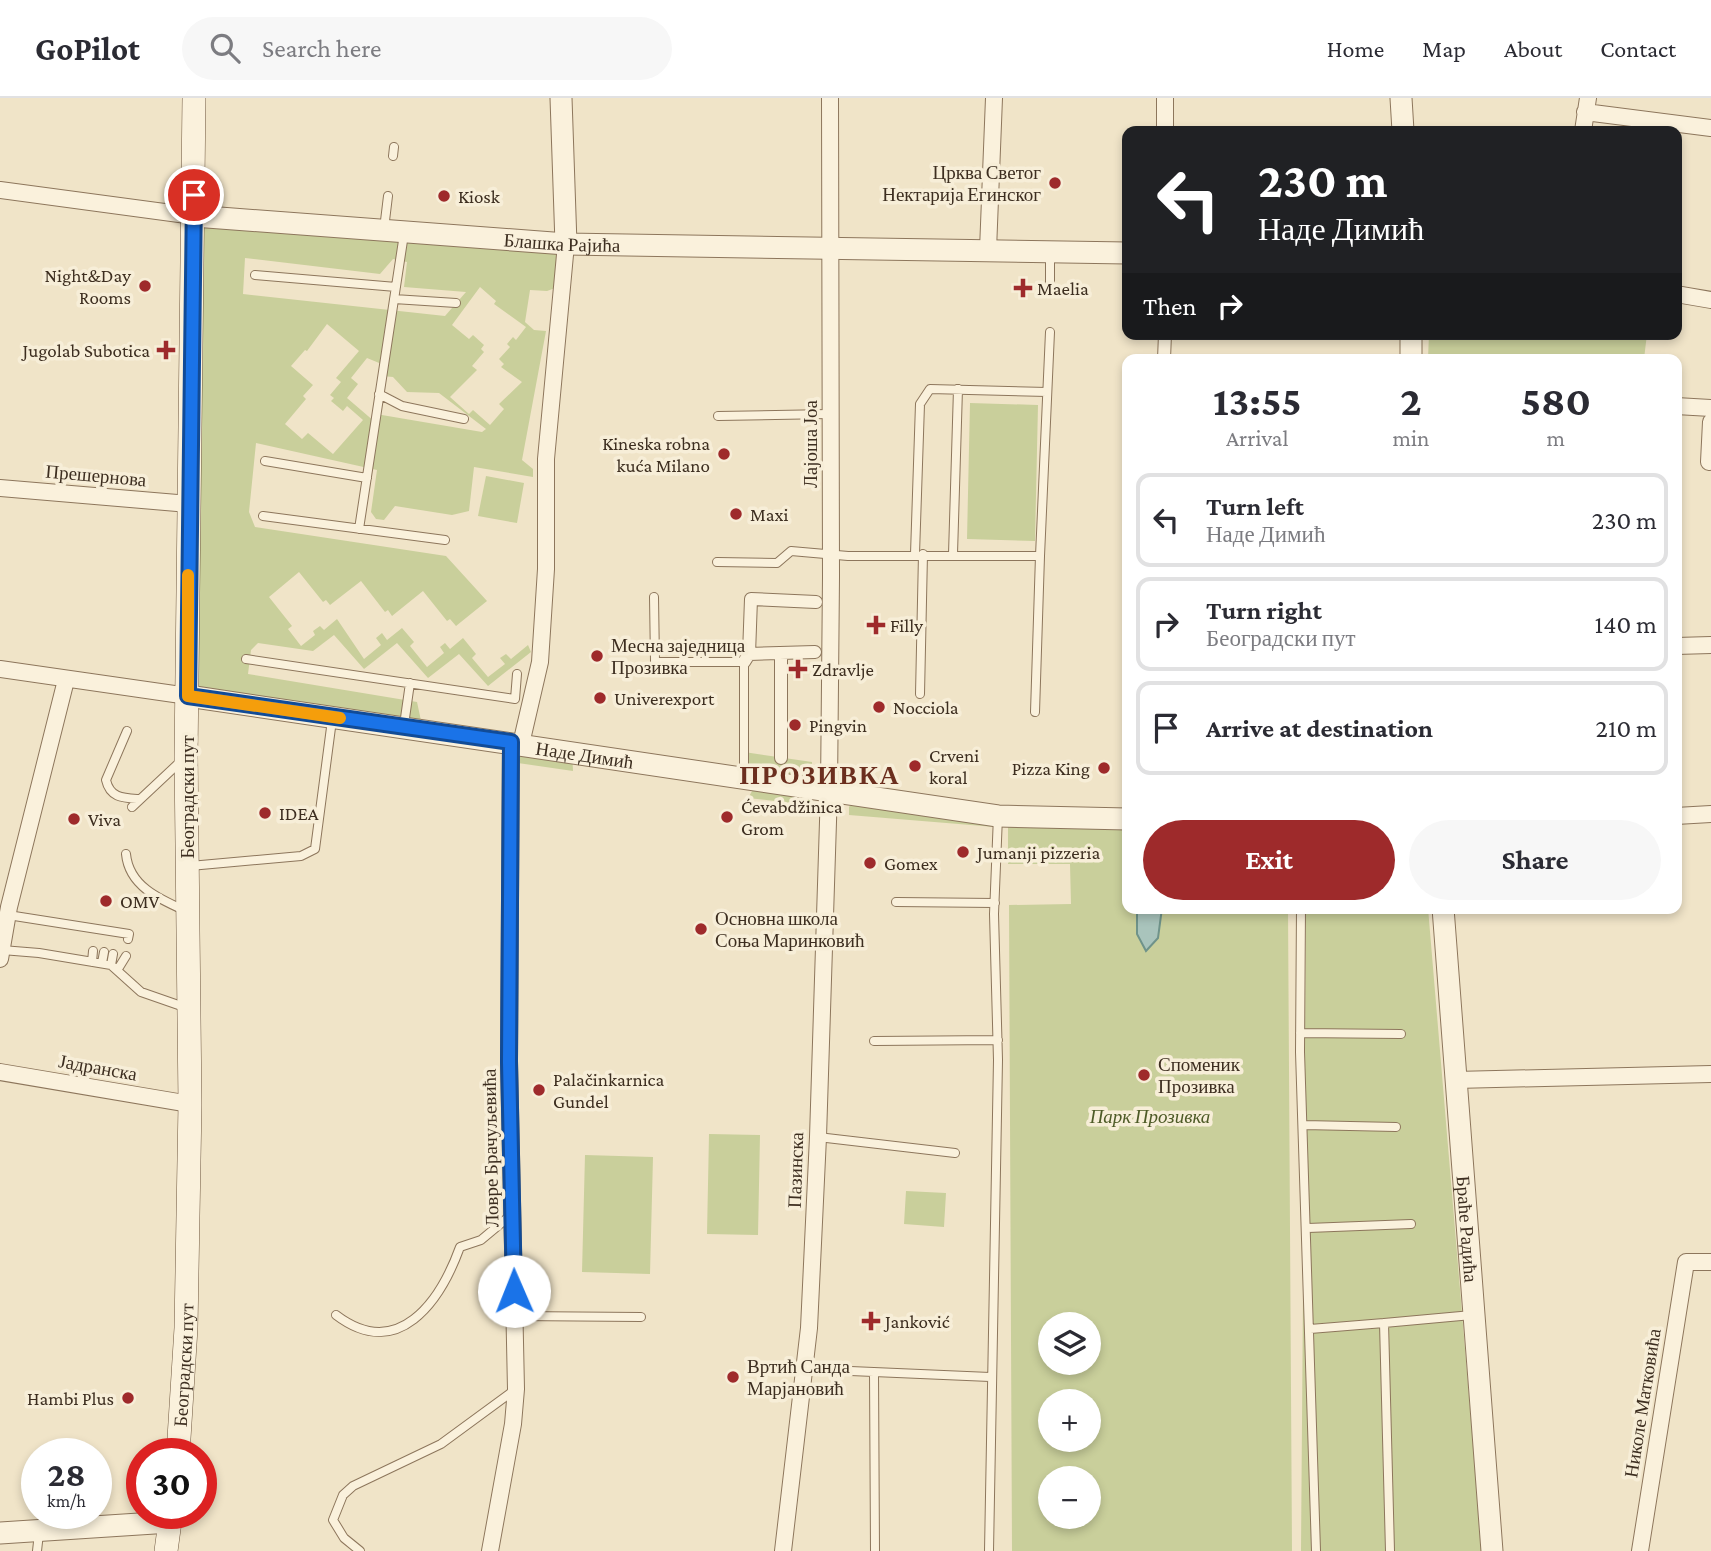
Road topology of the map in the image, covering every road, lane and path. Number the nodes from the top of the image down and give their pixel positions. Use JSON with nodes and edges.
{"nodes":[{"id":1,"x":194,"y":98,"type":"edge"},
{"id":2,"x":561,"y":98,"type":"edge"},
{"id":3,"x":830,"y":98,"type":"edge"},
{"id":4,"x":993,"y":98,"type":"edge"},
{"id":5,"x":1165,"y":98,"type":"edge"},
{"id":6,"x":1401,"y":98,"type":"edge"},
{"id":7,"x":1587,"y":105,"type":"edge"},
{"id":8,"x":1165,"y":126,"type":"edge"},
{"id":9,"x":1403,"y":126,"type":"edge"},
{"id":10,"x":1584,"y":126,"type":"edge"},
{"id":11,"x":1711,"y":128,"type":"edge"},
{"id":12,"x":0,"y":190,"type":"edge"},
{"id":13,"x":388,"y":196,"type":"dead end"},
{"id":14,"x":194,"y":216,"type":"junction"},
{"id":15,"x":394,"y":233,"type":"junction"},
{"id":16,"x":566,"y":244,"type":"junction"},
{"id":17,"x":831,"y":250,"type":"junction"},
{"id":18,"x":988,"y":250,"type":"junction"},
{"id":19,"x":1050,"y":252,"type":"junction"},
{"id":20,"x":1122,"y":253,"type":"edge"},
{"id":21,"x":255,"y":275,"type":"dead end"},
{"id":22,"x":1050,"y":284,"type":"dead end"},
{"id":23,"x":396,"y":287,"type":"junction"},
{"id":24,"x":1682,"y":295,"type":"edge"},
{"id":25,"x":394,"y":299,"type":"junction"},
{"id":26,"x":1711,"y":300,"type":"edge"},
{"id":27,"x":456,"y":303,"type":"dead end"},
{"id":28,"x":1050,"y":332,"type":"dead end"},
{"id":29,"x":958,"y":389,"type":"junction"},
{"id":30,"x":1047,"y":393,"type":"junction"},
{"id":31,"x":379,"y":394,"type":"junction"},
{"id":32,"x":1682,"y":406,"type":"edge"},
{"id":33,"x":1711,"y":408,"type":"edge"},
{"id":34,"x":830,"y":414,"type":"junction"},
{"id":35,"x":718,"y":416,"type":"dead end"},
{"id":36,"x":464,"y":419,"type":"dead end"},
{"id":37,"x":1711,"y":422,"type":"edge"},
{"id":38,"x":265,"y":461,"type":"dead end"},
{"id":39,"x":1709,"y":462,"type":"dead end"},
{"id":40,"x":366,"y":478,"type":"junction"},
{"id":41,"x":0,"y":488,"type":"edge"},
{"id":42,"x":189,"y":504,"type":"junction"},
{"id":43,"x":263,"y":516,"type":"dead end"},
{"id":44,"x":359,"y":529,"type":"junction"},
{"id":45,"x":444,"y":540,"type":"dead end"},
{"id":46,"x":831,"y":553,"type":"junction"},
{"id":47,"x":919,"y":554,"type":"junction"},
{"id":48,"x":953,"y":554,"type":"junction"},
{"id":49,"x":1040,"y":556,"type":"junction"},
{"id":50,"x":717,"y":562,"type":"dead end"},
{"id":51,"x":654,"y":597,"type":"dead end"},
{"id":52,"x":816,"y":602,"type":"dead end"},
{"id":53,"x":1711,"y":645,"type":"edge"},
{"id":54,"x":1682,"y":646,"type":"edge"},
{"id":55,"x":815,"y":652,"type":"dead end"},
{"id":56,"x":781,"y":653,"type":"junction"},
{"id":57,"x":747,"y":658,"type":"junction"},
{"id":58,"x":246,"y":659,"type":"dead end"},
{"id":59,"x":0,"y":669,"type":"edge"},
{"id":60,"x":517,"y":674,"type":"dead end"},
{"id":61,"x":66,"y":680,"type":"junction"},
{"id":62,"x":410,"y":683,"type":"junction"},
{"id":63,"x":920,"y":694,"type":"dead end"},
{"id":64,"x":188,"y":696,"type":"junction"},
{"id":65,"x":1035,"y":712,"type":"dead end"},
{"id":66,"x":332,"y":717,"type":"junction"},
{"id":67,"x":404,"y":728,"type":"junction"},
{"id":68,"x":127,"y":731,"type":"dead end"},
{"id":69,"x":516,"y":743,"type":"junction"},
{"id":70,"x":186,"y":757,"type":"junction"},
{"id":71,"x":782,"y":758,"type":"dead end"},
{"id":72,"x":744,"y":778,"type":"junction"},
{"id":73,"x":828,"y":790,"type":"junction"},
{"id":74,"x":139,"y":799,"type":"junction"},
{"id":75,"x":132,"y":807,"type":"dead end"},
{"id":76,"x":1711,"y":814,"type":"edge"},
{"id":77,"x":998,"y":816,"type":"junction"},
{"id":78,"x":1682,"y":816,"type":"edge"},
{"id":79,"x":1122,"y":819,"type":"edge"},
{"id":80,"x":126,"y":854,"type":"dead end"},
{"id":81,"x":187,"y":867,"type":"junction"},
{"id":82,"x":896,"y":902,"type":"dead end"},
{"id":83,"x":995,"y":903,"type":"junction"},
{"id":84,"x":6,"y":909,"type":"edge"},
{"id":85,"x":188,"y":911,"type":"junction"},
{"id":86,"x":1301,"y":914,"type":"edge"},
{"id":87,"x":1443,"y":914,"type":"edge"},
{"id":88,"x":128,"y":939,"type":"dead end"},
{"id":89,"x":64,"y":947,"type":"dead end"},
{"id":90,"x":76,"y":948,"type":"dead end"},
{"id":91,"x":93,"y":951,"type":"dead end"},
{"id":92,"x":104,"y":952,"type":"dead end"},
{"id":93,"x":113,"y":954,"type":"dead end"},
{"id":94,"x":1,"y":955,"type":"edge"},
{"id":95,"x":125,"y":956,"type":"dead end"},
{"id":96,"x":63,"y":957,"type":"junction"},
{"id":97,"x":75,"y":958,"type":"junction"},
{"id":98,"x":92,"y":962,"type":"junction"},
{"id":99,"x":110,"y":966,"type":"junction"},
{"id":100,"x":189,"y":1008,"type":"junction"},
{"id":101,"x":1300,"y":1033,"type":"junction"},
{"id":102,"x":1401,"y":1034,"type":"dead end"},
{"id":103,"x":998,"y":1040,"type":"junction"},
{"id":104,"x":874,"y":1041,"type":"dead end"},
{"id":105,"x":0,"y":1072,"type":"edge"},
{"id":106,"x":1711,"y":1074,"type":"edge"},
{"id":107,"x":1455,"y":1080,"type":"junction"},
{"id":108,"x":190,"y":1104,"type":"junction"},
{"id":109,"x":1304,"y":1125,"type":"junction"},
{"id":110,"x":1396,"y":1127,"type":"dead end"},
{"id":111,"x":818,"y":1137,"type":"junction"},
{"id":112,"x":955,"y":1153,"type":"dead end"},
{"id":113,"x":513,"y":1213,"type":"junction"},
{"id":114,"x":1411,"y":1224,"type":"dead end"},
{"id":115,"x":1308,"y":1228,"type":"junction"},
{"id":116,"x":1711,"y":1262,"type":"edge"},
{"id":117,"x":336,"y":1315,"type":"dead end"},
{"id":118,"x":1475,"y":1315,"type":"junction"},
{"id":119,"x":515,"y":1316,"type":"junction"},
{"id":120,"x":641,"y":1317,"type":"dead end"},
{"id":121,"x":1384,"y":1323,"type":"junction"},
{"id":122,"x":1310,"y":1329,"type":"junction"},
{"id":123,"x":803,"y":1369,"type":"junction"},
{"id":124,"x":874,"y":1373,"type":"junction"},
{"id":125,"x":990,"y":1377,"type":"junction"},
{"id":126,"x":516,"y":1389,"type":"junction"},
{"id":127,"x":179,"y":1438,"type":"edge"},
{"id":128,"x":126,"y":1526,"type":"edge"},
{"id":129,"x":169,"y":1529,"type":"edge"},
{"id":130,"x":0,"y":1533,"type":"edge"},
{"id":131,"x":38,"y":1541,"type":"edge"},
{"id":132,"x":166,"y":1551,"type":"edge"},
{"id":133,"x":360,"y":1551,"type":"edge"},
{"id":134,"x":490,"y":1551,"type":"edge"},
{"id":135,"x":783,"y":1551,"type":"edge"},
{"id":136,"x":874,"y":1551,"type":"edge"},
{"id":137,"x":989,"y":1551,"type":"edge"},
{"id":138,"x":1317,"y":1551,"type":"edge"},
{"id":139,"x":1390,"y":1551,"type":"edge"},
{"id":140,"x":1492,"y":1551,"type":"edge"},
{"id":141,"x":1640,"y":1551,"type":"edge"}],
"edges":[{"from":1,"to":14,"type":"main road","name":"Београдски пут"},
{"from":2,"to":16,"type":"street"},
{"from":3,"to":17,"type":"street","name":"Лајоша Јоа"},
{"from":4,"to":18,"type":"street"},
{"from":5,"to":8,"type":"street"},
{"from":6,"to":9,"type":"street"},
{"from":7,"to":10,"type":"street"},
{"from":7,"to":11,"type":"street"},
{"from":12,"to":14,"type":"street","name":"Блашка Рајића"},
{"from":13,"to":15,"type":"lane"},
{"from":14,"to":15,"type":"street","name":"Блашка Рајића"},
{"from":14,"to":42,"type":"main road","name":"Београдски пут"},
{"from":15,"to":16,"type":"street","name":"Блашка Рајића"},
{"from":15,"to":23,"type":"lane"},
{"from":16,"to":17,"type":"street","name":"Блашка Рајића"},
{"from":16,"to":69,"type":"street","name":"Ловре Брачуљевића"},
{"from":17,"to":18,"type":"street","name":"Блашка Рајића"},
{"from":17,"to":34,"type":"street","name":"Лајоша Јоа"},
{"from":18,"to":19,"type":"street","name":"Блашка Рајића"},
{"from":19,"to":20,"type":"street","name":"Блашка Рајића"},
{"from":19,"to":22,"type":"lane"},
{"from":21,"to":23,"type":"lane"},
{"from":23,"to":25,"type":"lane"},
{"from":24,"to":26,"type":"street"},
{"from":25,"to":27,"type":"lane"},
{"from":25,"to":31,"type":"lane"},
{"from":28,"to":30,"type":"lane"},
{"from":29,"to":30,"type":"lane"},
{"from":29,"to":47,"type":"lane"},
{"from":29,"to":48,"type":"lane"},
{"from":30,"to":49,"type":"lane"},
{"from":31,"to":36,"type":"lane"},
{"from":31,"to":40,"type":"lane"},
{"from":32,"to":33,"type":"street"},
{"from":34,"to":35,"type":"lane"},
{"from":34,"to":46,"type":"street","name":"Лајоша Јоа"},
{"from":37,"to":39,"type":"street"},
{"from":38,"to":40,"type":"lane"},
{"from":40,"to":44,"type":"lane"},
{"from":41,"to":42,"type":"street","name":"Прешернова"},
{"from":42,"to":64,"type":"main road","name":"Београдски пут"},
{"from":43,"to":44,"type":"lane"},
{"from":44,"to":45,"type":"lane"},
{"from":46,"to":47,"type":"lane"},
{"from":46,"to":50,"type":"lane"},
{"from":46,"to":73,"type":"street","name":"Лајоша Јоа"},
{"from":47,"to":48,"type":"lane"},
{"from":47,"to":63,"type":"lane"},
{"from":48,"to":49,"type":"lane"},
{"from":49,"to":65,"type":"lane"},
{"from":51,"to":57,"type":"lane"},
{"from":52,"to":57,"type":"street"},
{"from":53,"to":54,"type":"street"},
{"from":55,"to":56,"type":"street"},
{"from":56,"to":57,"type":"street"},
{"from":56,"to":71,"type":"street"},
{"from":57,"to":72,"type":"lane"},
{"from":58,"to":62,"type":"lane"},
{"from":59,"to":61,"type":"street","name":"Наде Димић"},
{"from":60,"to":62,"type":"lane"},
{"from":61,"to":64,"type":"street","name":"Наде Димић"},
{"from":61,"to":84,"type":"street"},
{"from":62,"to":67,"type":"lane"},
{"from":64,"to":66,"type":"street","name":"Наде Димић"},
{"from":64,"to":70,"type":"main road","name":"Београдски пут"},
{"from":66,"to":67,"type":"street","name":"Наде Димић"},
{"from":66,"to":81,"type":"lane"},
{"from":67,"to":69,"type":"street","name":"Наде Димић"},
{"from":68,"to":74,"type":"lane"},
{"from":69,"to":72,"type":"street","name":"Наде Димић"},
{"from":69,"to":113,"type":"street","name":"Ловре Брачуљевића"},
{"from":70,"to":74,"type":"lane"},
{"from":70,"to":81,"type":"main road","name":"Београдски пут"},
{"from":72,"to":73,"type":"street","name":"Наде Димић"},
{"from":73,"to":77,"type":"street","name":"Наде Димић"},
{"from":73,"to":111,"type":"street","name":"Пазинска"},
{"from":74,"to":75,"type":"lane"},
{"from":76,"to":78,"type":"street"},
{"from":77,"to":79,"type":"street","name":"Наде Димић"},
{"from":77,"to":83,"type":"lane"},
{"from":80,"to":85,"type":"lane"},
{"from":81,"to":85,"type":"main road","name":"Београдски пут"},
{"from":82,"to":83,"type":"lane"},
{"from":83,"to":103,"type":"lane"},
{"from":84,"to":88,"type":"lane"},
{"from":84,"to":94,"type":"street"},
{"from":85,"to":100,"type":"main road","name":"Београдски пут"},
{"from":86,"to":101,"type":"lane"},
{"from":87,"to":107,"type":"street","name":"Браће Радића"},
{"from":89,"to":96,"type":"lane"},
{"from":90,"to":97,"type":"lane"},
{"from":91,"to":98,"type":"lane"},
{"from":92,"to":99,"type":"lane"},
{"from":93,"to":99,"type":"lane"},
{"from":94,"to":96,"type":"lane"},
{"from":95,"to":99,"type":"lane"},
{"from":96,"to":97,"type":"lane"},
{"from":97,"to":98,"type":"lane"},
{"from":98,"to":99,"type":"lane"},
{"from":99,"to":100,"type":"lane"},
{"from":100,"to":108,"type":"main road","name":"Београдски пут"},
{"from":101,"to":102,"type":"lane"},
{"from":101,"to":109,"type":"lane"},
{"from":103,"to":104,"type":"lane"},
{"from":103,"to":125,"type":"lane"},
{"from":105,"to":108,"type":"street","name":"Јадранска"},
{"from":106,"to":107,"type":"street"},
{"from":107,"to":118,"type":"street","name":"Браће Радића"},
{"from":108,"to":127,"type":"main road","name":"Београдски пут"},
{"from":109,"to":110,"type":"lane"},
{"from":109,"to":115,"type":"lane"},
{"from":111,"to":112,"type":"lane"},
{"from":111,"to":123,"type":"street","name":"Пазинска"},
{"from":113,"to":117,"type":"lane"},
{"from":113,"to":119,"type":"street","name":"Ловре Брачуљевића"},
{"from":114,"to":115,"type":"lane"},
{"from":115,"to":122,"type":"lane"},
{"from":116,"to":141,"type":"street","name":"Николе Матковића"},
{"from":118,"to":121,"type":"lane"},
{"from":118,"to":140,"type":"street","name":"Браће Радића"},
{"from":119,"to":120,"type":"lane"},
{"from":119,"to":126,"type":"street","name":"Ловре Брачуљевића"},
{"from":121,"to":122,"type":"lane"},
{"from":121,"to":139,"type":"lane"},
{"from":122,"to":138,"type":"lane"},
{"from":123,"to":124,"type":"lane"},
{"from":123,"to":135,"type":"street","name":"Пазинска"},
{"from":124,"to":125,"type":"lane"},
{"from":124,"to":136,"type":"lane"},
{"from":125,"to":137,"type":"lane"},
{"from":126,"to":133,"type":"lane"},
{"from":126,"to":134,"type":"street","name":"Ловре Брачуљевића"},
{"from":128,"to":131,"type":"street"},
{"from":129,"to":132,"type":"main road"},
{"from":130,"to":131,"type":"street"}]}
